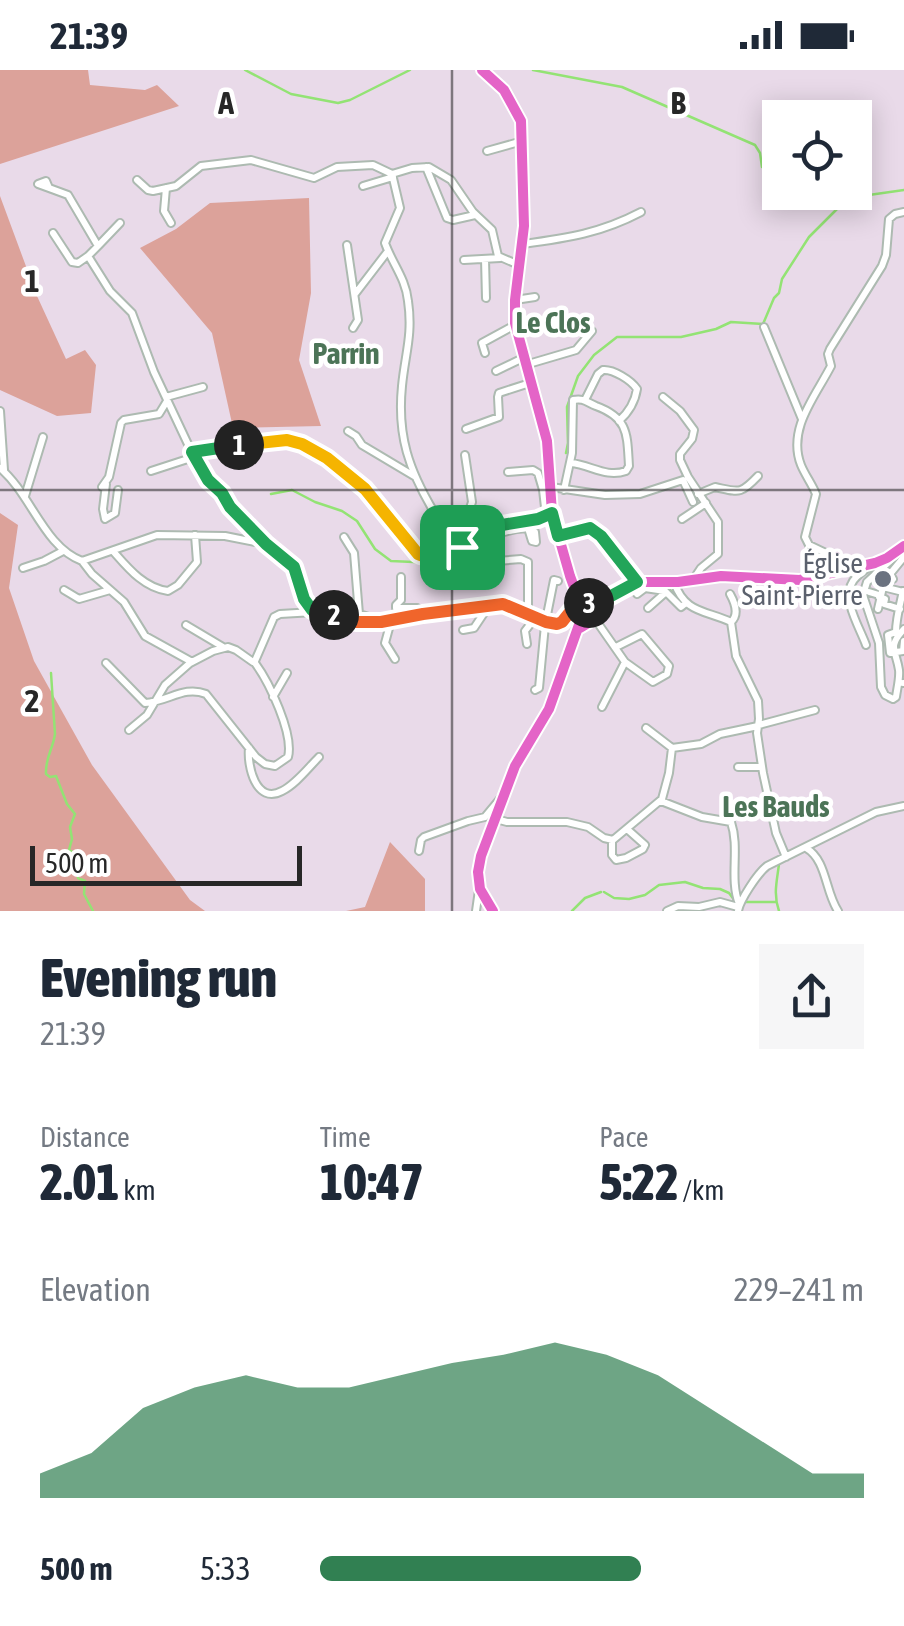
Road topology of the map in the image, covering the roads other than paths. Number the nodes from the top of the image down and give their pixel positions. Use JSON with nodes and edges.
{"nodes":[{"id":1,"x":482,"y":70,"type":"edge"},
{"id":2,"x":521,"y":137,"type":"junction"},
{"id":3,"x":487,"y":151,"type":"dead end"},
{"id":4,"x":426,"y":167,"type":"junction"},
{"id":5,"x":393,"y":176,"type":"junction"},
{"id":6,"x":138,"y":180,"type":"dead end"},
{"id":7,"x":363,"y":186,"type":"dead end"},
{"id":8,"x":49,"y":188,"type":"dead end"},
{"id":9,"x":166,"y":188,"type":"junction"},
{"id":10,"x":515,"y":196,"type":"dead end"},
{"id":11,"x":524,"y":206,"type":"junction"},
{"id":12,"x":641,"y":212,"type":"dead end"},
{"id":13,"x":904,"y":212,"type":"edge"},
{"id":14,"x":476,"y":214,"type":"junction"},
{"id":15,"x":120,"y":223,"type":"dead end"},
{"id":16,"x":171,"y":223,"type":"dead end"},
{"id":17,"x":53,"y":233,"type":"dead end"},
{"id":18,"x":523,"y":244,"type":"junction"},
{"id":19,"x":347,"y":245,"type":"dead end"},
{"id":20,"x":98,"y":246,"type":"junction"},
{"id":21,"x":388,"y":251,"type":"junction"},
{"id":22,"x":88,"y":256,"type":"junction"},
{"id":23,"x":501,"y":258,"type":"junction"},
{"id":24,"x":485,"y":259,"type":"junction"},
{"id":25,"x":464,"y":260,"type":"dead end"},
{"id":26,"x":520,"y":266,"type":"junction"},
{"id":27,"x":354,"y":295,"type":"junction"},
{"id":28,"x":536,"y":297,"type":"dead end"},
{"id":29,"x":486,"y":298,"type":"dead end"},
{"id":30,"x":515,"y":300,"type":"junction"},
{"id":31,"x":515,"y":325,"type":"junction"},
{"id":32,"x":764,"y":327,"type":"dead end"},
{"id":33,"x":353,"y":328,"type":"dead end"},
{"id":34,"x":592,"y":331,"type":"dead end"},
{"id":35,"x":485,"y":353,"type":"dead end"},
{"id":36,"x":524,"y":362,"type":"junction"},
{"id":37,"x":496,"y":371,"type":"dead end"},
{"id":38,"x":530,"y":382,"type":"junction"},
{"id":39,"x":203,"y":387,"type":"dead end"},
{"id":40,"x":663,"y":397,"type":"dead end"},
{"id":41,"x":166,"y":399,"type":"junction"},
{"id":42,"x":585,"y":400,"type":"junction"},
{"id":43,"x":0,"y":411,"type":"edge"},
{"id":44,"x":620,"y":420,"type":"junction"},
{"id":45,"x":802,"y":420,"type":"junction"},
{"id":46,"x":466,"y":428,"type":"dead end"},
{"id":47,"x":348,"y":431,"type":"dead end"},
{"id":48,"x":43,"y":437,"type":"dead end"},
{"id":49,"x":465,"y":454,"type":"dead end"},
{"id":50,"x":193,"y":455,"type":"junction"},
{"id":51,"x":571,"y":464,"type":"junction"},
{"id":52,"x":2,"y":470,"type":"edge"},
{"id":53,"x":151,"y":472,"type":"dead end"},
{"id":54,"x":508,"y":472,"type":"dead end"},
{"id":55,"x":415,"y":476,"type":"junction"},
{"id":56,"x":758,"y":476,"type":"dead end"},
{"id":57,"x":550,"y":487,"type":"junction"},
{"id":58,"x":118,"y":490,"type":"dead end"},
{"id":59,"x":564,"y":490,"type":"junction"},
{"id":60,"x":25,"y":497,"type":"junction"},
{"id":61,"x":696,"y":498,"type":"junction"},
{"id":62,"x":706,"y":503,"type":"junction"},
{"id":63,"x":464,"y":513,"type":"junction"},
{"id":64,"x":545,"y":516,"type":"junction"},
{"id":65,"x":682,"y":519,"type":"dead end"},
{"id":66,"x":195,"y":535,"type":"junction"},
{"id":67,"x":558,"y":536,"type":"junction"},
{"id":68,"x":344,"y":538,"type":"dead end"},
{"id":69,"x":266,"y":544,"type":"junction"},
{"id":70,"x":486,"y":544,"type":"junction"},
{"id":71,"x":462,"y":547,"type":"junction"},
{"id":72,"x":63,"y":551,"type":"junction"},
{"id":73,"x":113,"y":551,"type":"junction"},
{"id":74,"x":902,"y":555,"type":"edge"},
{"id":75,"x":82,"y":561,"type":"junction"},
{"id":76,"x":875,"y":563,"type":"junction"},
{"id":77,"x":24,"y":568,"type":"dead end"},
{"id":78,"x":432,"y":568,"type":"dead end"},
{"id":79,"x":826,"y":575,"type":"junction"},
{"id":80,"x":402,"y":577,"type":"dead end"},
{"id":81,"x":893,"y":579,"type":"dead end"},
{"id":82,"x":693,"y":580,"type":"junction"},
{"id":83,"x":558,"y":581,"type":"dead end"},
{"id":84,"x":670,"y":587,"type":"junction"},
{"id":85,"x":637,"y":588,"type":"junction"},
{"id":86,"x":111,"y":589,"type":"junction"},
{"id":87,"x":64,"y":590,"type":"dead end"},
{"id":88,"x":870,"y":592,"type":"dead end"},
{"id":89,"x":881,"y":593,"type":"junction"},
{"id":90,"x":730,"y":594,"type":"dead end"},
{"id":91,"x":903,"y":594,"type":"edge"},
{"id":92,"x":489,"y":606,"type":"junction"},
{"id":93,"x":648,"y":608,"type":"dead end"},
{"id":94,"x":878,"y":608,"type":"dead end"},
{"id":95,"x":314,"y":612,"type":"junction"},
{"id":96,"x":588,"y":612,"type":"junction"},
{"id":97,"x":423,"y":614,"type":"junction"},
{"id":98,"x":531,"y":616,"type":"junction"},
{"id":99,"x":886,"y":616,"type":"dead end"},
{"id":100,"x":391,"y":621,"type":"junction"},
{"id":101,"x":374,"y":622,"type":"junction"},
{"id":102,"x":546,"y":622,"type":"junction"},
{"id":103,"x":731,"y":622,"type":"junction"},
{"id":104,"x":186,"y":625,"type":"dead end"},
{"id":105,"x":901,"y":625,"type":"edge"},
{"id":106,"x":463,"y":630,"type":"dead end"},
{"id":107,"x":886,"y":631,"type":"dead end"},
{"id":108,"x":526,"y":644,"type":"dead end"},
{"id":109,"x":866,"y":645,"type":"dead end"},
{"id":110,"x":224,"y":647,"type":"junction"},
{"id":111,"x":616,"y":647,"type":"junction"},
{"id":112,"x":893,"y":653,"type":"junction"},
{"id":113,"x":904,"y":654,"type":"edge"},
{"id":114,"x":880,"y":655,"type":"junction"},
{"id":115,"x":395,"y":658,"type":"dead end"},
{"id":116,"x":192,"y":662,"type":"junction"},
{"id":117,"x":254,"y":662,"type":"junction"},
{"id":118,"x":624,"y":662,"type":"junction"},
{"id":119,"x":106,"y":663,"type":"dead end"},
{"id":120,"x":286,"y":673,"type":"dead end"},
{"id":121,"x":888,"y":676,"type":"dead end"},
{"id":122,"x":902,"y":681,"type":"edge"},
{"id":123,"x":535,"y":690,"type":"dead end"},
{"id":124,"x":273,"y":697,"type":"junction"},
{"id":125,"x":156,"y":702,"type":"junction"},
{"id":126,"x":602,"y":707,"type":"dead end"},
{"id":127,"x":816,"y":710,"type":"dead end"},
{"id":128,"x":758,"y":726,"type":"junction"},
{"id":129,"x":646,"y":728,"type":"dead end"},
{"id":130,"x":129,"y":730,"type":"dead end"},
{"id":131,"x":249,"y":748,"type":"junction"},
{"id":132,"x":672,"y":748,"type":"junction"},
{"id":133,"x":320,"y":757,"type":"dead end"},
{"id":134,"x":738,"y":767,"type":"dead end"},
{"id":135,"x":762,"y":767,"type":"junction"},
{"id":136,"x":504,"y":794,"type":"junction"},
{"id":137,"x":661,"y":800,"type":"junction"},
{"id":138,"x":904,"y":806,"type":"edge"},
{"id":139,"x":494,"y":819,"type":"junction"},
{"id":140,"x":627,"y":828,"type":"junction"},
{"id":141,"x":612,"y":840,"type":"junction"},
{"id":142,"x":805,"y":848,"type":"junction"},
{"id":143,"x":418,"y":850,"type":"dead end"},
{"id":144,"x":786,"y":857,"type":"junction"},
{"id":145,"x":480,"y":889,"type":"junction"},
{"id":146,"x":738,"y":907,"type":"edge"},
{"id":147,"x":476,"y":911,"type":"edge"},
{"id":148,"x":493,"y":911,"type":"edge"},
{"id":149,"x":667,"y":911,"type":"edge"},
{"id":150,"x":838,"y":911,"type":"edge"}],
"edges":[{"from":1,"to":2,"type":"main road"},
{"from":2,"to":3,"type":"street"},
{"from":2,"to":11,"type":"main road"},
{"from":4,"to":5,"type":"street"},
{"from":4,"to":14,"type":"street"},
{"from":4,"to":14,"type":"street"},
{"from":5,"to":7,"type":"street"},
{"from":5,"to":9,"type":"street"},
{"from":5,"to":21,"type":"street"},
{"from":6,"to":9,"type":"street"},
{"from":8,"to":20,"type":"street"},
{"from":9,"to":16,"type":"street"},
{"from":10,"to":11,"type":"street"},
{"from":11,"to":18,"type":"main road"},
{"from":12,"to":18,"type":"street"},
{"from":13,"to":45,"type":"street"},
{"from":14,"to":23,"type":"street"},
{"from":15,"to":20,"type":"street"},
{"from":17,"to":22,"type":"street"},
{"from":18,"to":26,"type":"main road"},
{"from":19,"to":27,"type":"street"},
{"from":20,"to":22,"type":"street"},
{"from":21,"to":27,"type":"street"},
{"from":21,"to":55,"type":"street"},
{"from":22,"to":41,"type":"street"},
{"from":23,"to":24,"type":"street"},
{"from":23,"to":26,"type":"street"},
{"from":24,"to":25,"type":"street"},
{"from":24,"to":29,"type":"street"},
{"from":26,"to":30,"type":"main road"},
{"from":27,"to":33,"type":"street"},
{"from":28,"to":30,"type":"street"},
{"from":30,"to":31,"type":"main road"},
{"from":31,"to":35,"type":"street"},
{"from":31,"to":36,"type":"main road"},
{"from":32,"to":45,"type":"street"},
{"from":34,"to":36,"type":"street"},
{"from":36,"to":37,"type":"street"},
{"from":36,"to":38,"type":"main road"},
{"from":38,"to":46,"type":"street"},
{"from":38,"to":57,"type":"main road"},
{"from":39,"to":41,"type":"street"},
{"from":40,"to":61,"type":"street"},
{"from":41,"to":50,"type":"street"},
{"from":41,"to":58,"type":"street"},
{"from":42,"to":44,"type":"street"},
{"from":42,"to":44,"type":"street"},
{"from":42,"to":51,"type":"street"},
{"from":43,"to":52,"type":"street"},
{"from":44,"to":51,"type":"street"},
{"from":45,"to":79,"type":"street"},
{"from":47,"to":55,"type":"street"},
{"from":48,"to":60,"type":"street"},
{"from":49,"to":63,"type":"street"},
{"from":50,"to":53,"type":"street"},
{"from":50,"to":69,"type":"street"},
{"from":50,"to":71,"type":"street"},
{"from":51,"to":59,"type":"street"},
{"from":52,"to":60,"type":"street"},
{"from":54,"to":64,"type":"street"},
{"from":55,"to":63,"type":"street"},
{"from":56,"to":61,"type":"street"},
{"from":57,"to":59,"type":"street"},
{"from":57,"to":64,"type":"main road"},
{"from":59,"to":61,"type":"street"},
{"from":60,"to":72,"type":"street"},
{"from":61,"to":62,"type":"street"},
{"from":62,"to":65,"type":"street"},
{"from":62,"to":82,"type":"street"},
{"from":63,"to":71,"type":"street"},
{"from":64,"to":67,"type":"main road"},
{"from":64,"to":70,"type":"street"},
{"from":64,"to":71,"type":"street"},
{"from":66,"to":69,"type":"street"},
{"from":66,"to":73,"type":"street"},
{"from":66,"to":73,"type":"street"},
{"from":67,"to":85,"type":"street"},
{"from":67,"to":96,"type":"main road"},
{"from":68,"to":101,"type":"street"},
{"from":69,"to":95,"type":"street"},
{"from":70,"to":78,"type":"street"},
{"from":70,"to":98,"type":"street"},
{"from":72,"to":75,"type":"street"},
{"from":72,"to":77,"type":"street"},
{"from":73,"to":75,"type":"street"},
{"from":74,"to":76,"type":"main road"},
{"from":74,"to":81,"type":"street"},
{"from":74,"to":114,"type":"street"},
{"from":75,"to":86,"type":"street"},
{"from":76,"to":79,"type":"main road"},
{"from":76,"to":109,"type":"street"},
{"from":79,"to":82,"type":"main road"},
{"from":80,"to":97,"type":"street"},
{"from":82,"to":84,"type":"main road"},
{"from":83,"to":102,"type":"street"},
{"from":84,"to":85,"type":"main road"},
{"from":84,"to":93,"type":"street"},
{"from":84,"to":103,"type":"street"},
{"from":85,"to":96,"type":"main road"},
{"from":86,"to":87,"type":"street"},
{"from":86,"to":116,"type":"street"},
{"from":88,"to":89,"type":"street"},
{"from":89,"to":91,"type":"street"},
{"from":89,"to":94,"type":"street"},
{"from":89,"to":105,"type":"street"},
{"from":90,"to":103,"type":"street"},
{"from":91,"to":105,"type":"street"},
{"from":92,"to":97,"type":"street"},
{"from":92,"to":98,"type":"street"},
{"from":92,"to":106,"type":"street"},
{"from":95,"to":101,"type":"street"},
{"from":95,"to":117,"type":"street"},
{"from":96,"to":102,"type":"street"},
{"from":96,"to":111,"type":"street"},
{"from":96,"to":136,"type":"main road"},
{"from":97,"to":100,"type":"street"},
{"from":98,"to":102,"type":"street"},
{"from":98,"to":108,"type":"street"},
{"from":99,"to":105,"type":"street"},
{"from":100,"to":101,"type":"street"},
{"from":100,"to":115,"type":"street"},
{"from":102,"to":123,"type":"street"},
{"from":103,"to":128,"type":"street"},
{"from":104,"to":110,"type":"street"},
{"from":105,"to":107,"type":"street"},
{"from":105,"to":112,"type":"street"},
{"from":105,"to":112,"type":"street"},
{"from":110,"to":116,"type":"street"},
{"from":110,"to":117,"type":"street"},
{"from":111,"to":118,"type":"street"},
{"from":111,"to":118,"type":"street"},
{"from":112,"to":113,"type":"street"},
{"from":112,"to":114,"type":"street"},
{"from":112,"to":122,"type":"street"},
{"from":114,"to":122,"type":"street"},
{"from":116,"to":125,"type":"street"},
{"from":117,"to":124,"type":"street"},
{"from":118,"to":126,"type":"street"},
{"from":119,"to":125,"type":"street"},
{"from":120,"to":124,"type":"street"},
{"from":121,"to":122,"type":"street"},
{"from":124,"to":131,"type":"street"},
{"from":125,"to":130,"type":"street"},
{"from":125,"to":131,"type":"street"},
{"from":127,"to":128,"type":"street"},
{"from":128,"to":132,"type":"street"},
{"from":128,"to":135,"type":"street"},
{"from":129,"to":132,"type":"street"},
{"from":131,"to":133,"type":"street"},
{"from":132,"to":137,"type":"street"},
{"from":134,"to":135,"type":"street"},
{"from":135,"to":144,"type":"street"},
{"from":136,"to":139,"type":"main road"},
{"from":136,"to":143,"type":"street"},
{"from":137,"to":140,"type":"street"},
{"from":137,"to":146,"type":"street"},
{"from":138,"to":142,"type":"street"},
{"from":139,"to":141,"type":"street"},
{"from":139,"to":145,"type":"main road"},
{"from":140,"to":141,"type":"street"},
{"from":140,"to":141,"type":"street"},
{"from":142,"to":144,"type":"street"},
{"from":142,"to":150,"type":"street"},
{"from":144,"to":146,"type":"street"},
{"from":145,"to":147,"type":"street"},
{"from":145,"to":148,"type":"main road"},
{"from":146,"to":149,"type":"street"}]}
